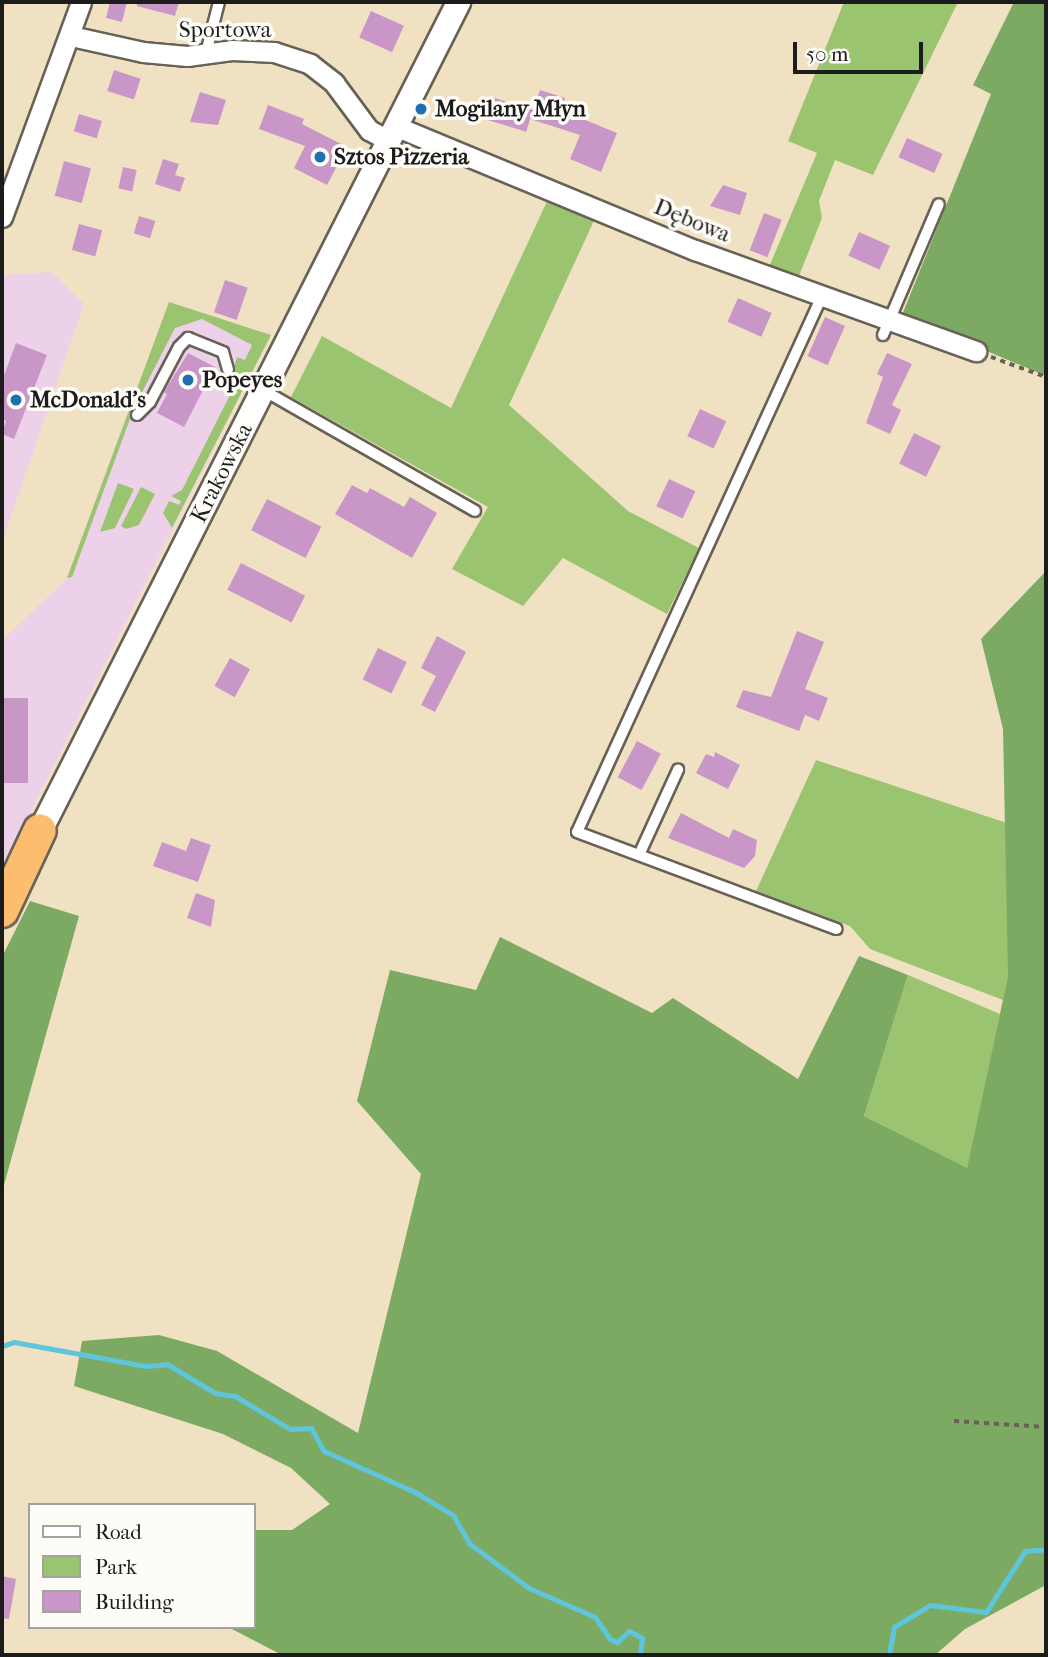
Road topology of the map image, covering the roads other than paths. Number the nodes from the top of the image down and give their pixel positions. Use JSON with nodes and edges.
{"nodes":[{"id":1,"x":81,"y":2,"type":"edge"},
{"id":2,"x":219,"y":2,"type":"edge"},
{"id":3,"x":458,"y":2,"type":"edge"},
{"id":4,"x":71,"y":36,"type":"junction"},
{"id":5,"x":206,"y":53,"type":"junction"},
{"id":6,"x":392,"y":133,"type":"junction"},
{"id":7,"x":939,"y":204,"type":"dead end"},
{"id":8,"x":2,"y":216,"type":"edge"},
{"id":9,"x":822,"y":296,"type":"junction"},
{"id":10,"x":887,"y":328,"type":"junction"},
{"id":11,"x":975,"y":351,"type":"road end"},
{"id":12,"x":228,"y":369,"type":"dead end"},
{"id":13,"x":263,"y":390,"type":"junction"},
{"id":14,"x":138,"y":415,"type":"dead end"},
{"id":15,"x":475,"y":511,"type":"dead end"},
{"id":16,"x":678,"y":770,"type":"dead end"},
{"id":17,"x":40,"y":830,"type":"joint"},
{"id":18,"x":639,"y":855,"type":"junction"},
{"id":19,"x":2,"y":911,"type":"edge"},
{"id":20,"x":836,"y":929,"type":"dead end"}],
"edges":[{"from":1,"to":4,"type":"street"},
{"from":2,"to":5,"type":"lane"},
{"from":3,"to":6,"type":"street","name":"Krakowska"},
{"from":4,"to":5,"type":"street","name":"Sportowa"},
{"from":4,"to":8,"type":"street"},
{"from":5,"to":6,"type":"street","name":"Sportowa"},
{"from":6,"to":9,"type":"street","name":"Dębowa"},
{"from":6,"to":13,"type":"street","name":"Krakowska"},
{"from":7,"to":10,"type":"lane"},
{"from":9,"to":10,"type":"street","name":"Dębowa"},
{"from":9,"to":18,"type":"lane"},
{"from":10,"to":11,"type":"street","name":"Dębowa"},
{"from":12,"to":14,"type":"lane"},
{"from":13,"to":15,"type":"lane"},
{"from":13,"to":17,"type":"street","name":"Krakowska"},
{"from":16,"to":18,"type":"lane"},
{"from":17,"to":19,"type":"highway"},
{"from":18,"to":20,"type":"lane"}]}
